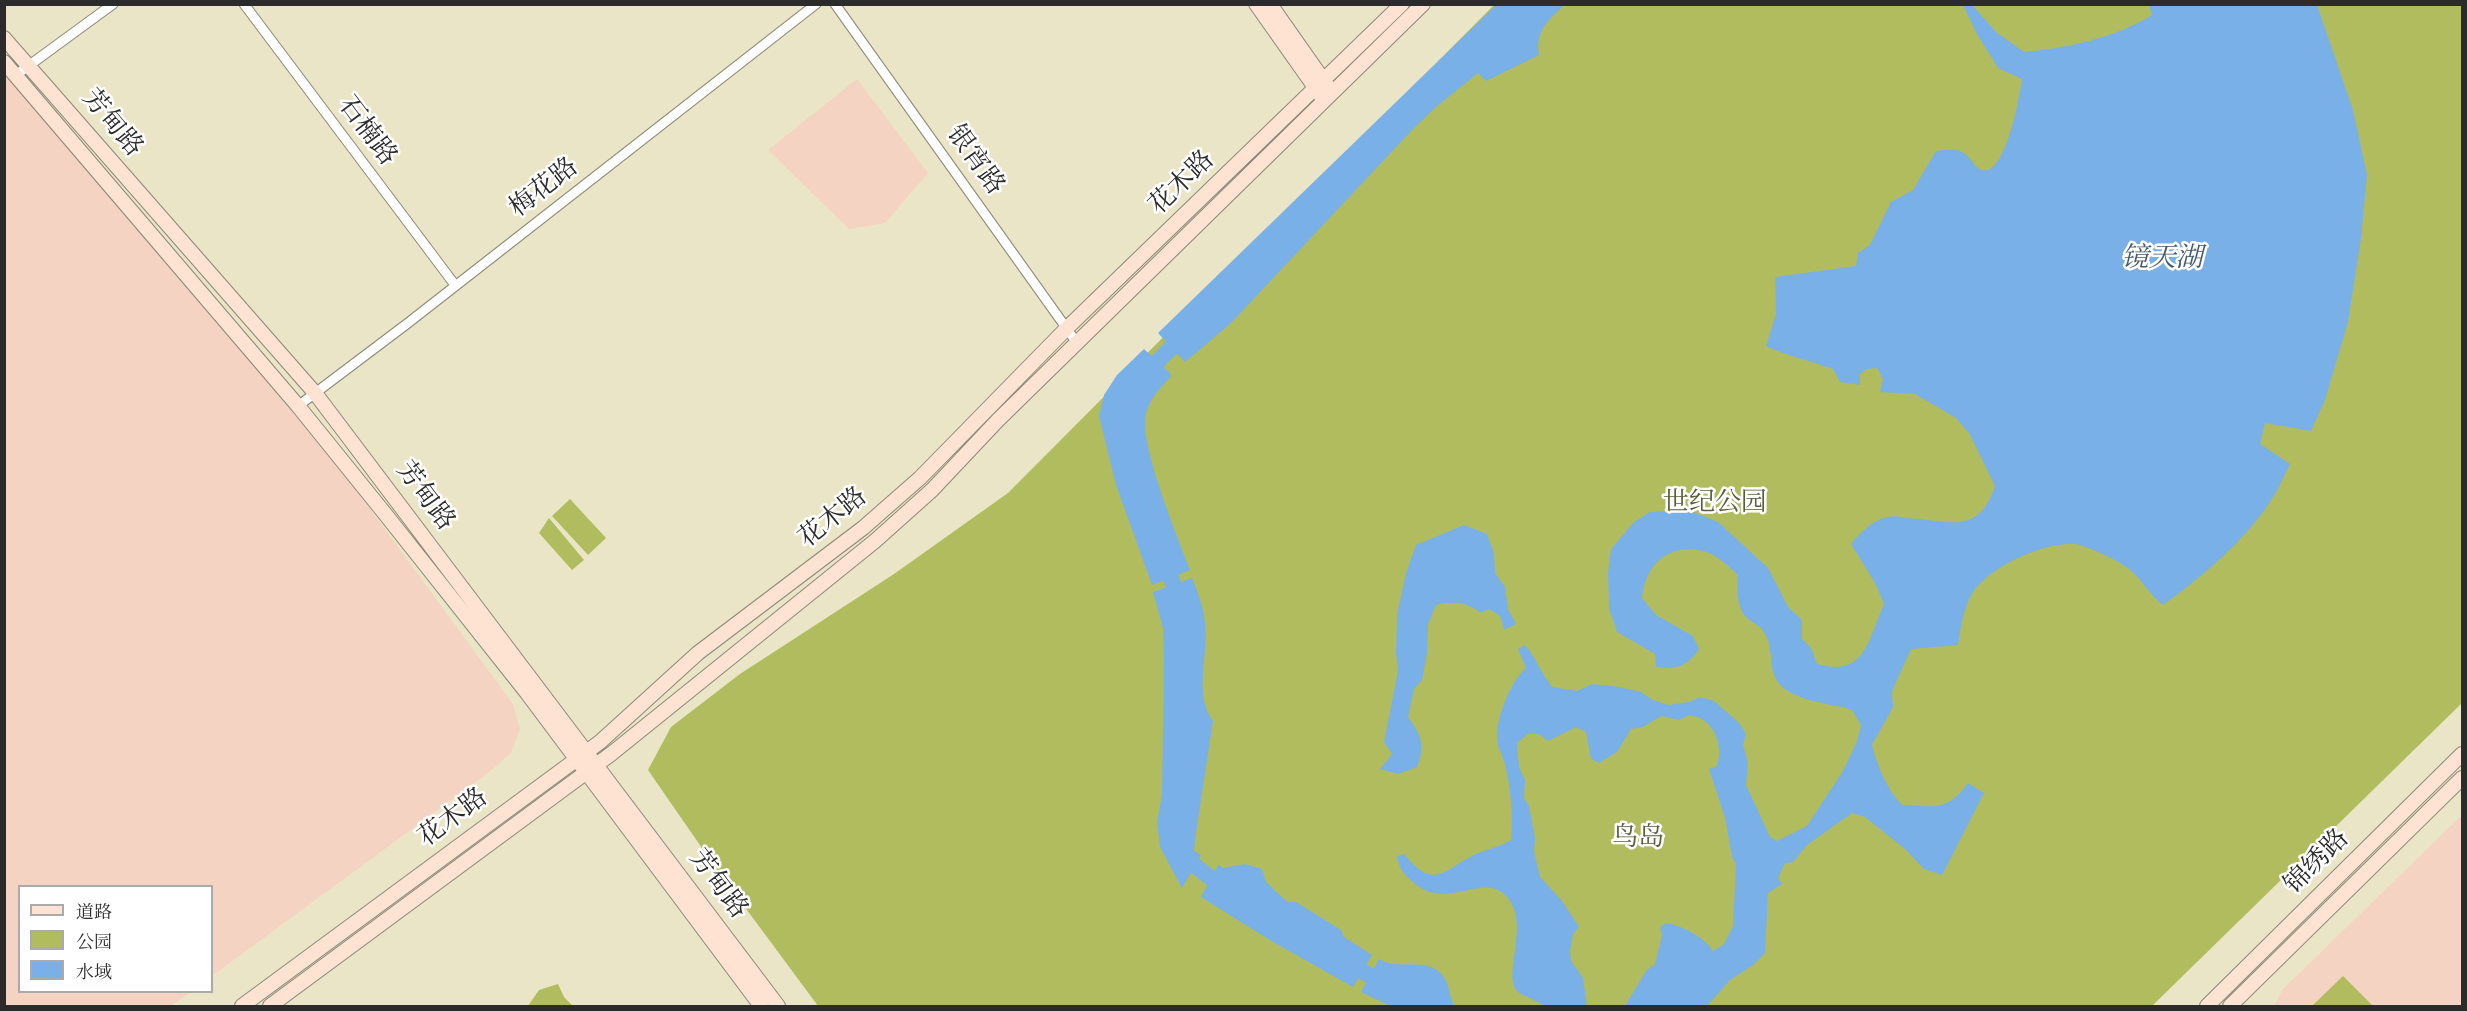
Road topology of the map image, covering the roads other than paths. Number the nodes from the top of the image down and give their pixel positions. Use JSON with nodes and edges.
{"nodes":[{"id":1,"x":113,"y":4,"type":"edge"},
{"id":2,"x":244,"y":4,"type":"edge"},
{"id":3,"x":816,"y":4,"type":"edge"},
{"id":4,"x":835,"y":4,"type":"edge"},
{"id":5,"x":1256,"y":4,"type":"edge"},
{"id":6,"x":1270,"y":4,"type":"edge"},
{"id":7,"x":1402,"y":4,"type":"edge"},
{"id":8,"x":1424,"y":4,"type":"edge"},
{"id":9,"x":4,"y":38,"type":"edge"},
{"id":10,"x":4,"y":62,"type":"edge"},
{"id":11,"x":28,"y":64,"type":"junction"},
{"id":12,"x":16,"y":75,"type":"junction"},
{"id":13,"x":1324,"y":91,"type":"junction"},
{"id":14,"x":455,"y":285,"type":"junction"},
{"id":15,"x":1066,"y":328,"type":"junction"},
{"id":16,"x":1077,"y":343,"type":"junction"},
{"id":17,"x":315,"y":393,"type":"junction"},
{"id":18,"x":298,"y":406,"type":"junction"},
{"id":19,"x":2463,"y":754,"type":"edge"},
{"id":20,"x":581,"y":755,"type":"junction"},
{"id":21,"x":591,"y":768,"type":"junction"},
{"id":22,"x":2463,"y":778,"type":"edge"},
{"id":23,"x":242,"y":1006,"type":"edge"},
{"id":24,"x":270,"y":1006,"type":"edge"},
{"id":25,"x":761,"y":1006,"type":"edge"},
{"id":26,"x":778,"y":1006,"type":"edge"},
{"id":27,"x":2208,"y":1006,"type":"edge"},
{"id":28,"x":2230,"y":1006,"type":"edge"}],
"edges":[{"from":1,"to":11,"type":"street"},
{"from":2,"to":14,"type":"street","name":"石楠路"},
{"from":3,"to":14,"type":"street","name":"梅花路"},
{"from":4,"to":15,"type":"street","name":"银宵路"},
{"from":5,"to":13,"type":"main road"},
{"from":6,"to":13,"type":"main road"},
{"from":7,"to":13,"type":"main road","name":"花木路"},
{"from":8,"to":13,"type":"main road","name":"花木路"},
{"from":9,"to":11,"type":"main road","name":"芳甸路"},
{"from":10,"to":12,"type":"main road","name":"芳甸路"},
{"from":11,"to":12,"type":"street"},
{"from":11,"to":17,"type":"main road","name":"芳甸路"},
{"from":12,"to":18,"type":"main road","name":"芳甸路"},
{"from":13,"to":15,"type":"main road","name":"花木路"},
{"from":13,"to":16,"type":"main road","name":"花木路"},
{"from":14,"to":17,"type":"street","name":"梅花路"},
{"from":15,"to":16,"type":"street","name":"银宵路"},
{"from":15,"to":20,"type":"main road","name":"花木路"},
{"from":16,"to":21,"type":"main road","name":"花木路"},
{"from":17,"to":18,"type":"street","name":"梅花路"},
{"from":17,"to":20,"type":"main road","name":"芳甸路"},
{"from":18,"to":20,"type":"main road","name":"芳甸路"},
{"from":19,"to":27,"type":"main road","name":"锦绣路"},
{"from":20,"to":21,"type":"main road","name":"芳甸路"},
{"from":20,"to":23,"type":"main road","name":"花木路"},
{"from":21,"to":24,"type":"main road","name":"花木路"},
{"from":21,"to":25,"type":"main road","name":"芳甸路"},
{"from":21,"to":26,"type":"main road","name":"芳甸路"},
{"from":22,"to":28,"type":"main road","name":"锦绣路"}]}
